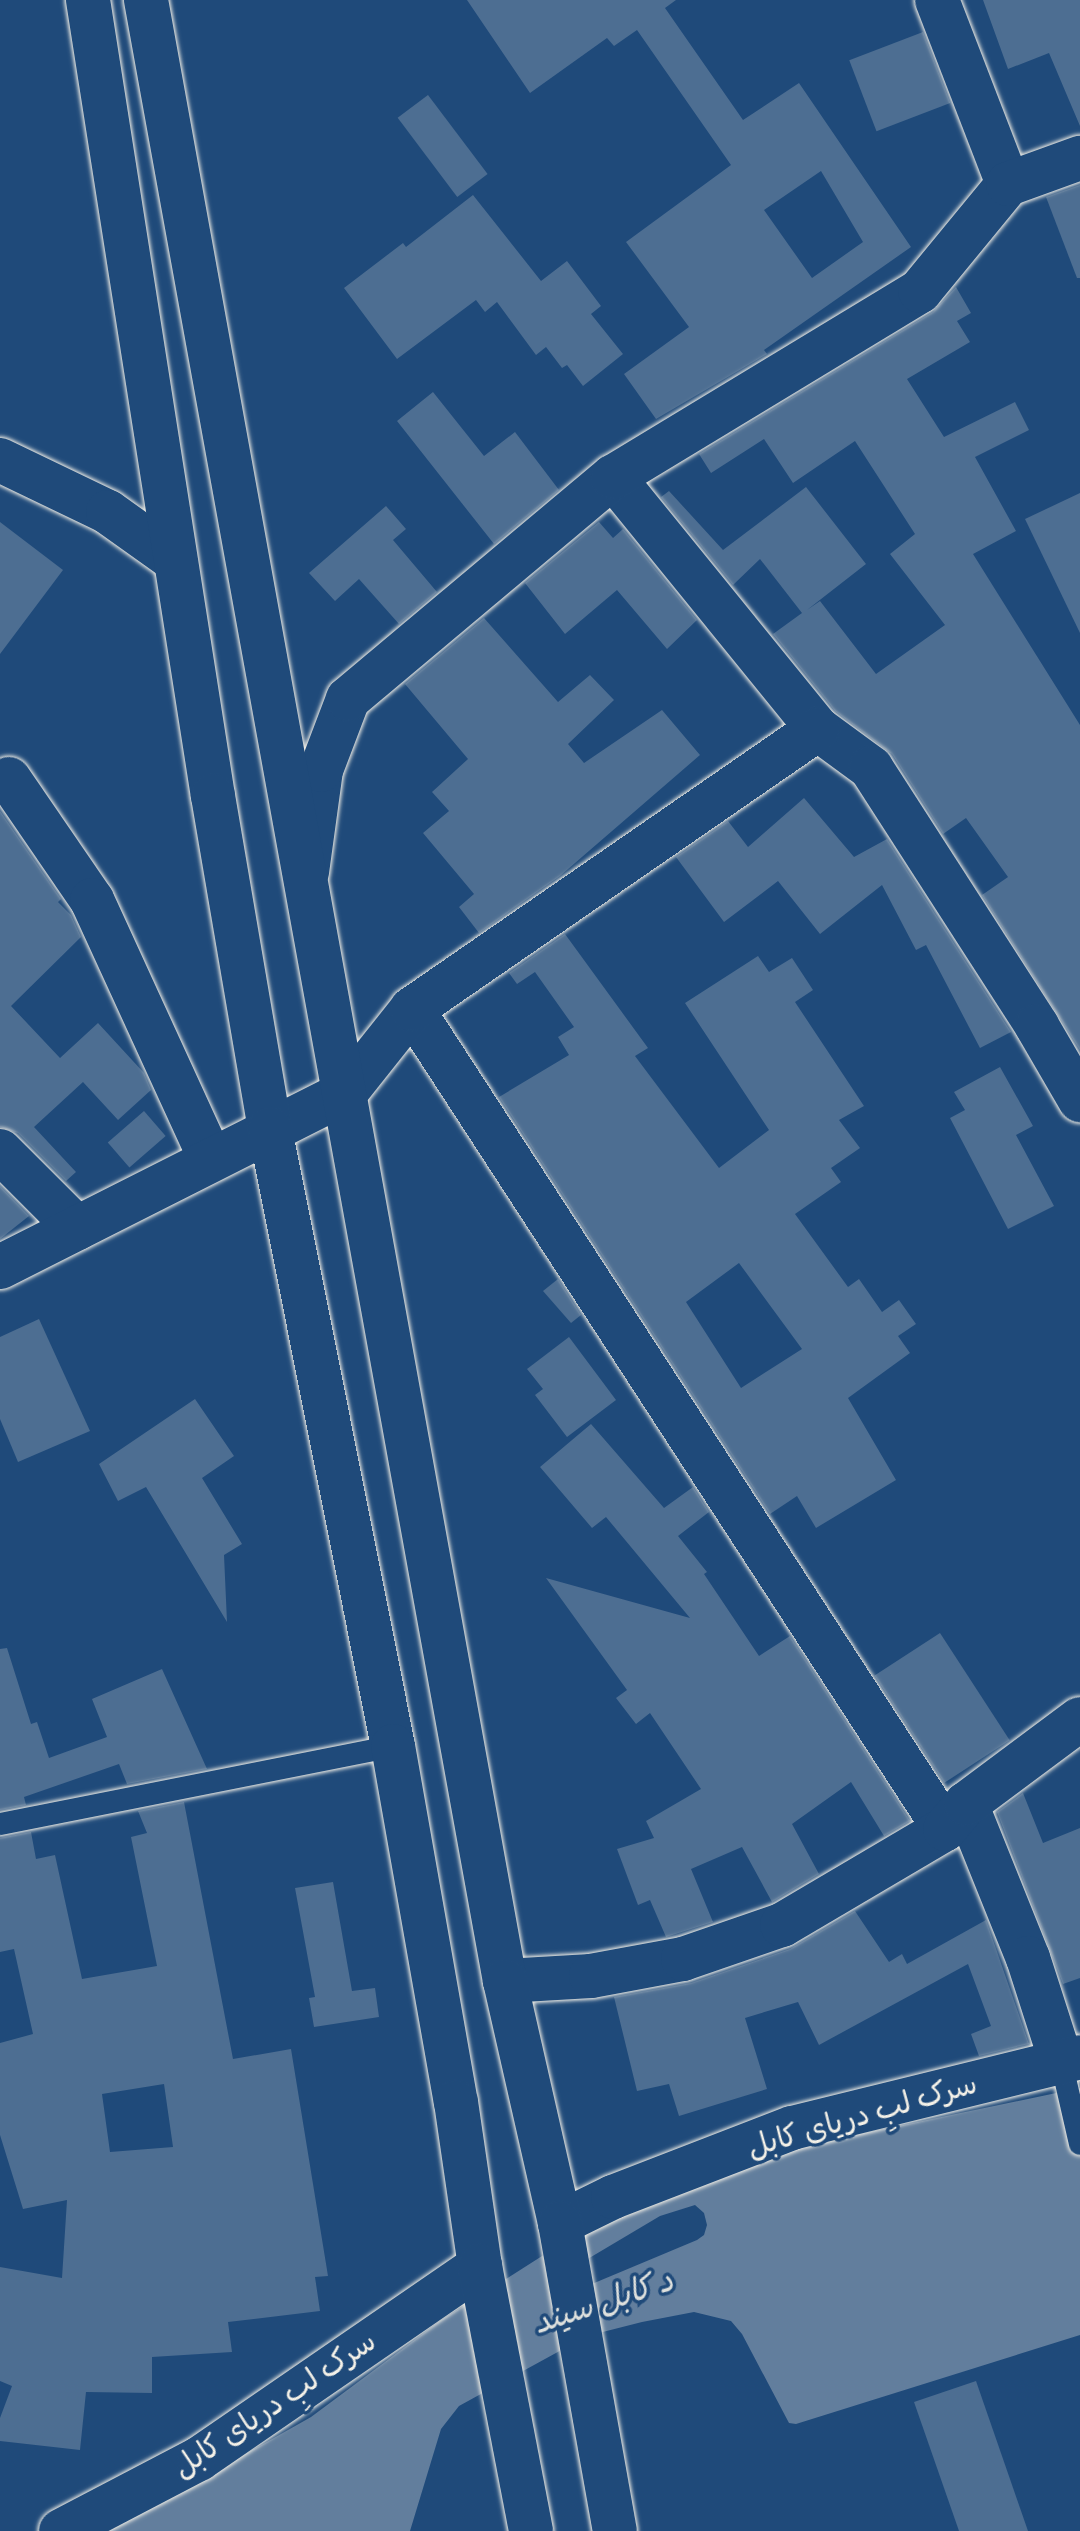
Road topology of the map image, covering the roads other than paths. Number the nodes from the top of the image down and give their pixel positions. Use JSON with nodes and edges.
{"nodes":[{"id":1,"x":88,"y":0,"type":"edge"},
{"id":2,"x":146,"y":0,"type":"edge"},
{"id":3,"x":937,"y":0,"type":"edge"},
{"id":4,"x":1080,"y":158,"type":"edge"},
{"id":5,"x":1008,"y":184,"type":"junction"},
{"id":6,"x":0,"y":460,"type":"edge"},
{"id":7,"x":613,"y":477,"type":"junction"},
{"id":8,"x":175,"y":560,"type":"junction"},
{"id":9,"x":818,"y":729,"type":"junction"},
{"id":10,"x":9,"y":779,"type":"dead end"},
{"id":11,"x":305,"y":888,"type":"junction"},
{"id":12,"x":412,"y":1009,"type":"junction"},
{"id":13,"x":346,"y":1092,"type":"junction"},
{"id":14,"x":1080,"y":1100,"type":"edge"},
{"id":15,"x":270,"y":1129,"type":"junction"},
{"id":16,"x":0,"y":1151,"type":"edge"},
{"id":17,"x":210,"y":1158,"type":"junction"},
{"id":18,"x":77,"y":1228,"type":"junction"},
{"id":19,"x":0,"y":1267,"type":"edge"},
{"id":20,"x":1080,"y":1719,"type":"edge"},
{"id":21,"x":393,"y":1746,"type":"junction"},
{"id":22,"x":955,"y":1817,"type":"junction"},
{"id":23,"x":0,"y":1824,"type":"edge"},
{"id":24,"x":505,"y":1981,"type":"junction"},
{"id":25,"x":1069,"y":2069,"type":"edge"},
{"id":26,"x":1080,"y":2144,"type":"edge"},
{"id":27,"x":561,"y":2228,"type":"junction"},
{"id":28,"x":481,"y":2271,"type":"junction"},
{"id":29,"x":61,"y":2531,"type":"edge"},
{"id":30,"x":531,"y":2531,"type":"edge"},
{"id":31,"x":615,"y":2531,"type":"edge"}],
"edges":[{"from":1,"to":8,"type":"street"},
{"from":2,"to":11,"type":"street"},
{"from":3,"to":5,"type":"street"},
{"from":4,"to":5,"type":"street"},
{"from":5,"to":7,"type":"street"},
{"from":6,"to":8,"type":"street"},
{"from":7,"to":9,"type":"street"},
{"from":7,"to":11,"type":"street"},
{"from":8,"to":15,"type":"street"},
{"from":9,"to":12,"type":"street"},
{"from":9,"to":14,"type":"street"},
{"from":10,"to":17,"type":"street"},
{"from":11,"to":13,"type":"street"},
{"from":12,"to":13,"type":"street"},
{"from":12,"to":22,"type":"street"},
{"from":13,"to":15,"type":"street"},
{"from":13,"to":24,"type":"street"},
{"from":15,"to":17,"type":"street"},
{"from":15,"to":21,"type":"street"},
{"from":16,"to":18,"type":"street"},
{"from":17,"to":18,"type":"street"},
{"from":18,"to":19,"type":"street"},
{"from":20,"to":22,"type":"street"},
{"from":21,"to":23,"type":"lane"},
{"from":21,"to":28,"type":"street"},
{"from":22,"to":24,"type":"street"},
{"from":22,"to":25,"type":"street"},
{"from":24,"to":27,"type":"street"},
{"from":25,"to":26,"type":"lane"},
{"from":25,"to":27,"type":"street","name":"سرک لبِ دریای کابل"},
{"from":27,"to":31,"type":"street"},
{"from":28,"to":29,"type":"street","name":"سرک لبِ دریای کابل"},
{"from":28,"to":30,"type":"street"}]}
